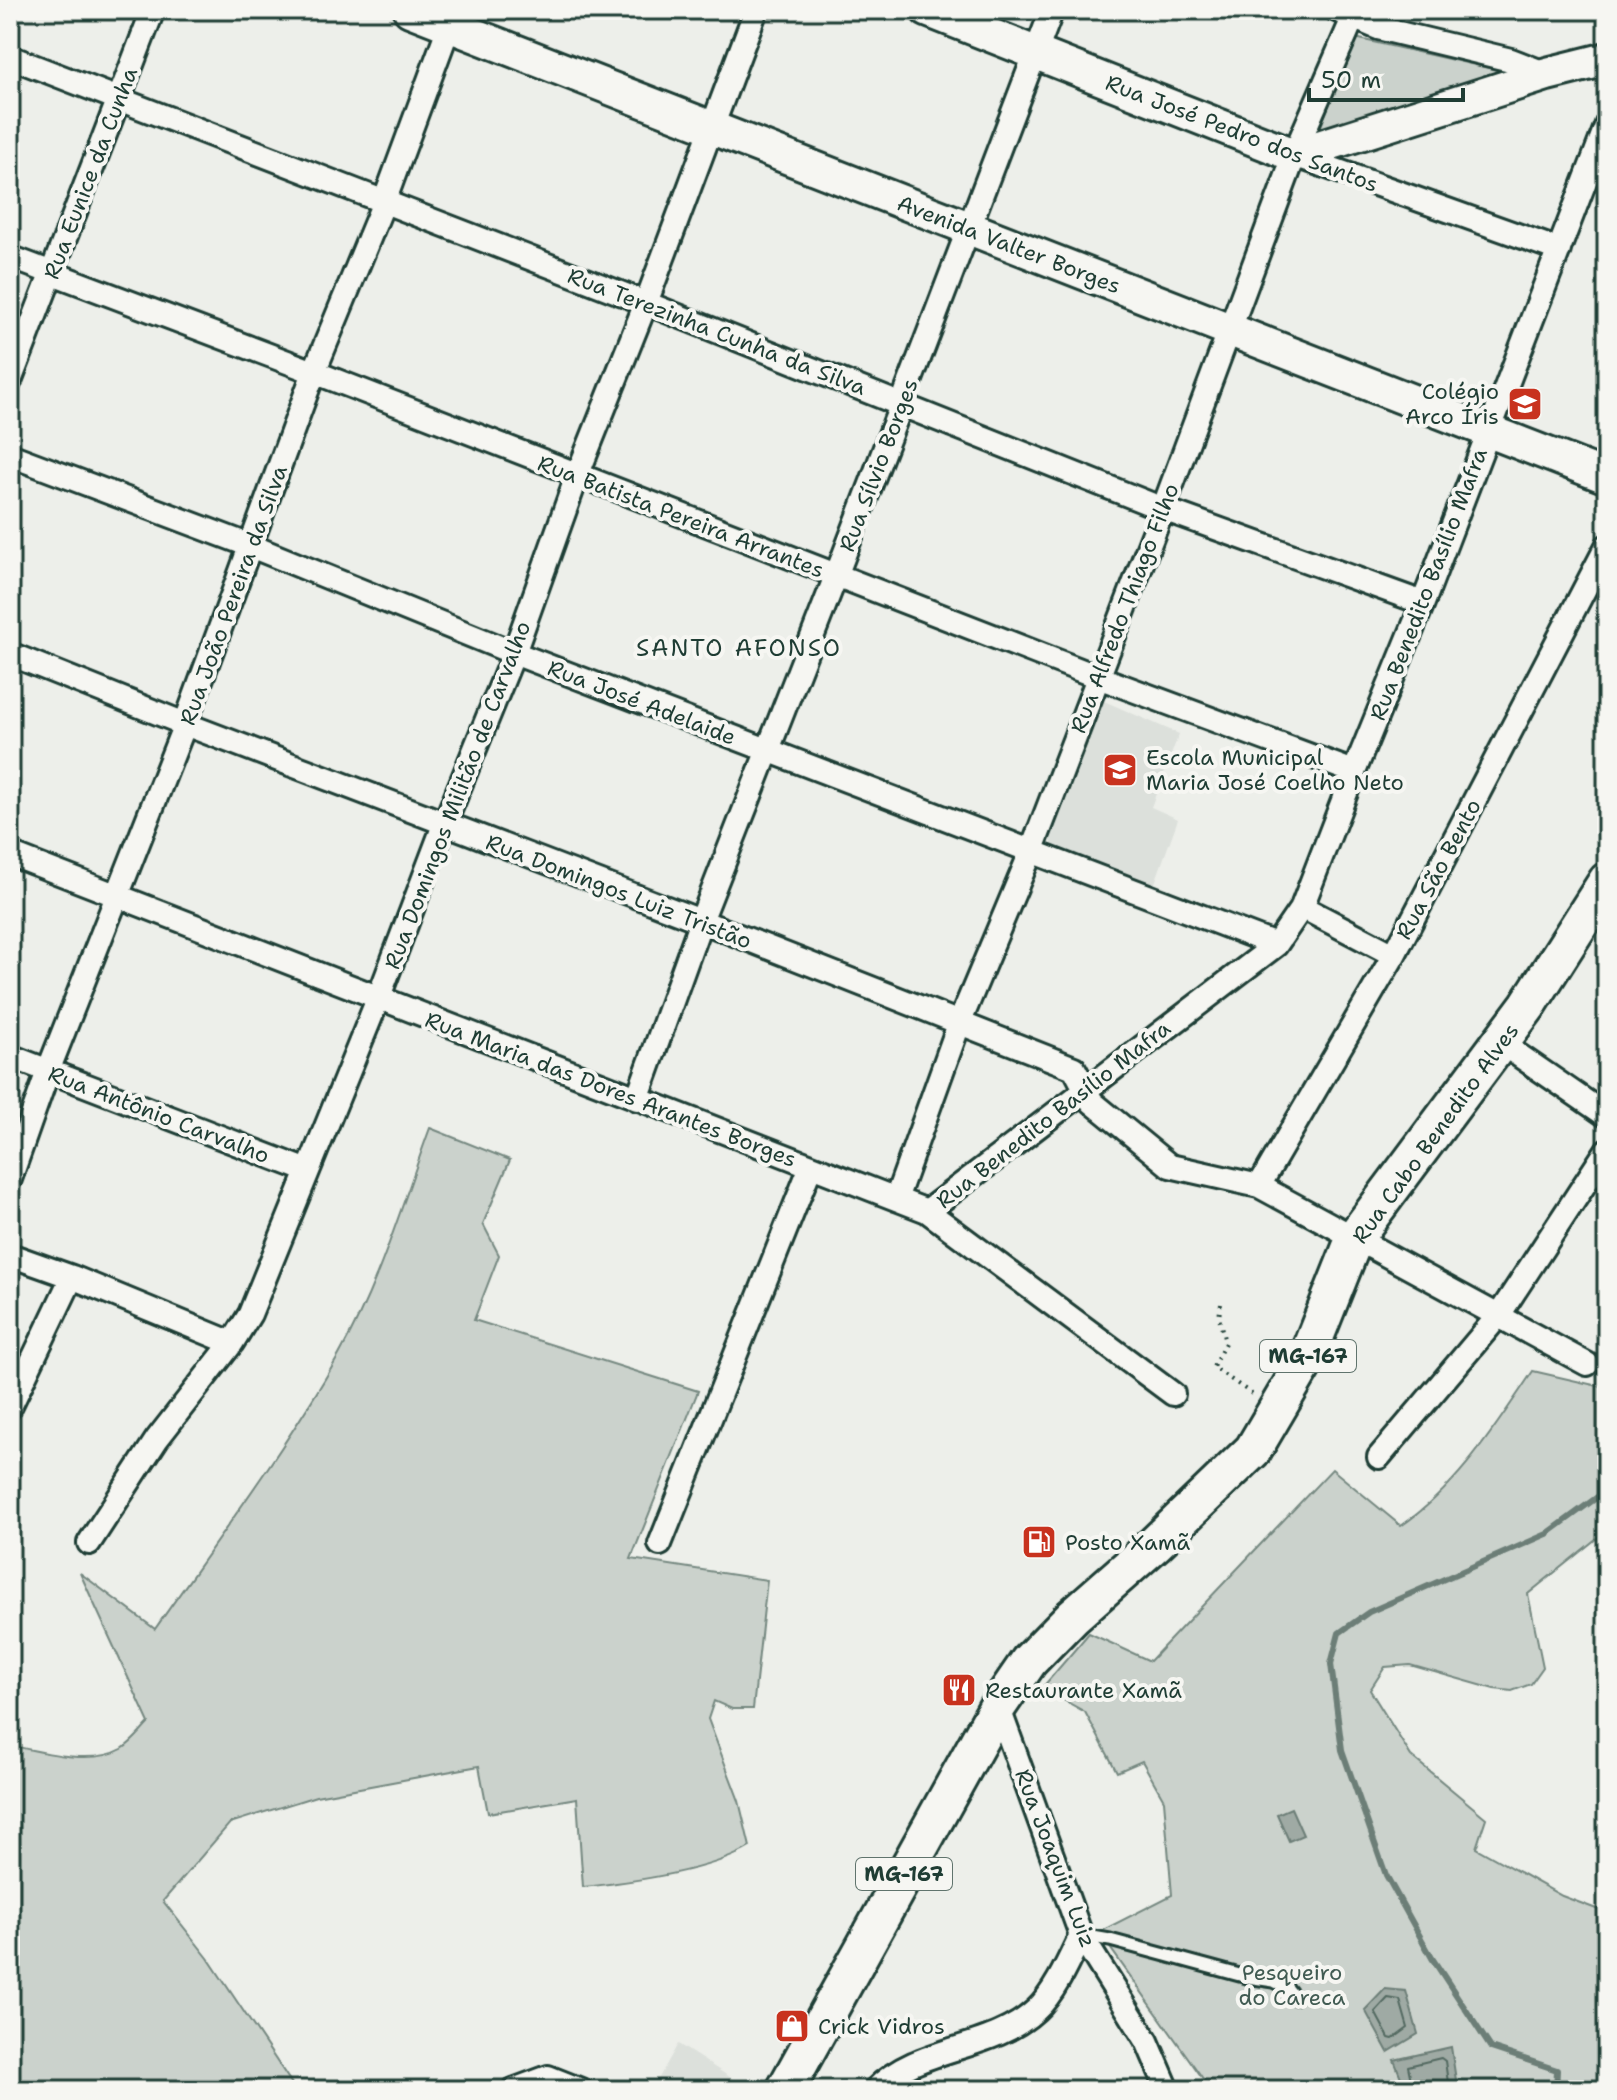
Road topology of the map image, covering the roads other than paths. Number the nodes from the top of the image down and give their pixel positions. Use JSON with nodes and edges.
{"nodes":[{"id":1,"x":153,"y":10,"type":"edge"},
{"id":2,"x":410,"y":10,"type":"edge"},
{"id":3,"x":756,"y":10,"type":"edge"},
{"id":4,"x":927,"y":10,"type":"edge"},
{"id":5,"x":1052,"y":10,"type":"edge"},
{"id":6,"x":1344,"y":14,"type":"edge"},
{"id":7,"x":452,"y":17,"type":"edge"},
{"id":8,"x":1037,"y":52,"type":"junction"},
{"id":9,"x":10,"y":57,"type":"edge"},
{"id":10,"x":1607,"y":59,"type":"edge"},
{"id":11,"x":1547,"y":74,"type":"junction"},
{"id":12,"x":119,"y":99,"type":"junction"},
{"id":13,"x":1607,"y":124,"type":"edge"},
{"id":14,"x":711,"y":129,"type":"junction"},
{"id":15,"x":1294,"y":155,"type":"junction"},
{"id":16,"x":384,"y":202,"type":"junction"},
{"id":17,"x":968,"y":227,"type":"junction"},
{"id":18,"x":1559,"y":250,"type":"junction"},
{"id":19,"x":10,"y":257,"type":"edge"},
{"id":20,"x":52,"y":272,"type":"junction"},
{"id":21,"x":646,"y":303,"type":"junction"},
{"id":22,"x":1230,"y":332,"type":"junction"},
{"id":23,"x":314,"y":372,"type":"junction"},
{"id":24,"x":10,"y":381,"type":"edge"},
{"id":25,"x":901,"y":403,"type":"junction"},
{"id":26,"x":1487,"y":431,"type":"junction"},
{"id":27,"x":10,"y":455,"type":"edge"},
{"id":28,"x":577,"y":476,"type":"junction"},
{"id":29,"x":1607,"y":477,"type":"edge"},
{"id":30,"x":1163,"y":509,"type":"junction"},
{"id":31,"x":251,"y":546,"type":"junction"},
{"id":32,"x":1607,"y":546,"type":"edge"},
{"id":33,"x":836,"y":576,"type":"junction"},
{"id":34,"x":1423,"y":603,"type":"junction"},
{"id":35,"x":514,"y":653,"type":"junction"},
{"id":36,"x":10,"y":654,"type":"edge"},
{"id":37,"x":1098,"y":677,"type":"junction"},
{"id":38,"x":185,"y":724,"type":"junction"},
{"id":39,"x":768,"y":750,"type":"junction"},
{"id":40,"x":1354,"y":772,"type":"junction"},
{"id":41,"x":444,"y":825,"type":"junction"},
{"id":42,"x":1031,"y":852,"type":"junction"},
{"id":43,"x":10,"y":854,"type":"edge"},
{"id":44,"x":1607,"y":881,"type":"edge"},
{"id":45,"x":116,"y":895,"type":"junction"},
{"id":46,"x":1302,"y":907,"type":"junction"},
{"id":47,"x":701,"y":921,"type":"junction"},
{"id":48,"x":1276,"y":945,"type":"junction"},
{"id":49,"x":1394,"y":955,"type":"junction"},
{"id":50,"x":378,"y":999,"type":"junction"},
{"id":51,"x":959,"y":1024,"type":"junction"},
{"id":52,"x":1501,"y":1043,"type":"junction"},
{"id":53,"x":10,"y":1056,"type":"edge"},
{"id":54,"x":48,"y":1071,"type":"junction"},
{"id":55,"x":1085,"y":1088,"type":"junction"},
{"id":56,"x":637,"y":1099,"type":"junction"},
{"id":57,"x":1607,"y":1116,"type":"edge"},
{"id":58,"x":1607,"y":1150,"type":"edge"},
{"id":59,"x":811,"y":1166,"type":"junction"},
{"id":60,"x":308,"y":1171,"type":"junction"},
{"id":61,"x":10,"y":1179,"type":"edge"},
{"id":62,"x":1259,"y":1186,"type":"junction"},
{"id":63,"x":896,"y":1199,"type":"junction"},
{"id":64,"x":927,"y":1211,"type":"junction"},
{"id":65,"x":1355,"y":1237,"type":"junction"},
{"id":66,"x":10,"y":1255,"type":"edge"},
{"id":67,"x":72,"y":1277,"type":"junction"},
{"id":68,"x":1499,"y":1315,"type":"junction"},
{"id":69,"x":232,"y":1343,"type":"junction"},
{"id":70,"x":1587,"y":1364,"type":"dead end"},
{"id":71,"x":1173,"y":1394,"type":"dead end"},
{"id":72,"x":10,"y":1407,"type":"edge"},
{"id":73,"x":1379,"y":1457,"type":"dead end"},
{"id":74,"x":89,"y":1543,"type":"dead end"},
{"id":75,"x":660,"y":1544,"type":"dead end"},
{"id":76,"x":998,"y":1706,"type":"junction"},
{"id":77,"x":1081,"y":1935,"type":"junction"},
{"id":78,"x":1295,"y":1998,"type":"dead end"},
{"id":79,"x":513,"y":2090,"type":"edge"},
{"id":80,"x":581,"y":2090,"type":"edge"},
{"id":81,"x":785,"y":2090,"type":"edge"},
{"id":82,"x":875,"y":2090,"type":"edge"},
{"id":83,"x":1168,"y":2090,"type":"edge"}],
"edges":[{"from":1,"to":12,"type":"street","name":"Rua Eunice da Cunha"},
{"from":2,"to":7,"type":"street","name":"Avenida Valter Borges"},
{"from":3,"to":14,"type":"street","name":"Rua Domingos Militão de Carvalho"},
{"from":4,"to":8,"type":"street","name":"Rua José Pedro dos Santos"},
{"from":5,"to":8,"type":"street","name":"Rua Sílvio Borges"},
{"from":6,"to":11,"type":"street"},
{"from":6,"to":15,"type":"street","name":"Rua Alfredo Thiago Filho"},
{"from":7,"to":14,"type":"street","name":"Avenida Valter Borges"},
{"from":7,"to":16,"type":"street","name":"Rua João Pereira da Silva"},
{"from":8,"to":15,"type":"street","name":"Rua José Pedro dos Santos"},
{"from":8,"to":17,"type":"street","name":"Rua Sílvio Borges"},
{"from":9,"to":12,"type":"street","name":"Rua Terezinha Cunha da Silva"},
{"from":10,"to":11,"type":"street"},
{"from":11,"to":15,"type":"street"},
{"from":12,"to":16,"type":"street","name":"Rua Terezinha Cunha da Silva"},
{"from":12,"to":20,"type":"street","name":"Rua Eunice da Cunha"},
{"from":13,"to":18,"type":"street","name":"Rua Benedito Basílio Mafra"},
{"from":14,"to":17,"type":"street","name":"Avenida Valter Borges"},
{"from":14,"to":21,"type":"street","name":"Rua Domingos Militão de Carvalho"},
{"from":15,"to":18,"type":"street","name":"Rua José Pedro dos Santos"},
{"from":15,"to":22,"type":"street","name":"Rua Alfredo Thiago Filho"},
{"from":16,"to":21,"type":"street","name":"Rua Terezinha Cunha da Silva"},
{"from":16,"to":23,"type":"street","name":"Rua João Pereira da Silva"},
{"from":17,"to":22,"type":"street","name":"Avenida Valter Borges"},
{"from":17,"to":25,"type":"street","name":"Rua Sílvio Borges"},
{"from":18,"to":26,"type":"street","name":"Rua Benedito Basílio Mafra"},
{"from":19,"to":20,"type":"street","name":"Rua Batista Pereira Arrantes"},
{"from":20,"to":23,"type":"street","name":"Rua Batista Pereira Arrantes"},
{"from":20,"to":24,"type":"street","name":"Rua Eunice da Cunha"},
{"from":21,"to":25,"type":"street","name":"Rua Terezinha Cunha da Silva"},
{"from":21,"to":28,"type":"street","name":"Rua Domingos Militão de Carvalho"},
{"from":22,"to":26,"type":"street","name":"Avenida Valter Borges"},
{"from":22,"to":30,"type":"street","name":"Rua Alfredo Thiago Filho"},
{"from":23,"to":28,"type":"street","name":"Rua Batista Pereira Arrantes"},
{"from":23,"to":31,"type":"street","name":"Rua João Pereira da Silva"},
{"from":25,"to":30,"type":"street","name":"Rua Terezinha Cunha da Silva"},
{"from":25,"to":33,"type":"street","name":"Rua Sílvio Borges"},
{"from":26,"to":29,"type":"street","name":"Avenida Valter Borges"},
{"from":26,"to":34,"type":"street","name":"Rua Benedito Basílio Mafra"},
{"from":27,"to":31,"type":"street","name":"Rua José Adelaide"},
{"from":28,"to":33,"type":"street","name":"Rua Batista Pereira Arrantes"},
{"from":28,"to":35,"type":"street","name":"Rua Domingos Militão de Carvalho"},
{"from":30,"to":34,"type":"street","name":"Rua Terezinha Cunha da Silva"},
{"from":30,"to":37,"type":"street","name":"Rua Alfredo Thiago Filho"},
{"from":31,"to":35,"type":"street","name":"Rua José Adelaide"},
{"from":31,"to":38,"type":"street","name":"Rua João Pereira da Silva"},
{"from":32,"to":49,"type":"street","name":"Rua São Bento"},
{"from":33,"to":37,"type":"street","name":"Rua Batista Pereira Arrantes"},
{"from":33,"to":39,"type":"street","name":"Rua Sílvio Borges"},
{"from":34,"to":40,"type":"street","name":"Rua Benedito Basílio Mafra"},
{"from":35,"to":39,"type":"street","name":"Rua José Adelaide"},
{"from":35,"to":41,"type":"street","name":"Rua Domingos Militão de Carvalho"},
{"from":36,"to":38,"type":"street","name":"Rua Domingos Luiz Tristão"},
{"from":37,"to":40,"type":"street","name":"Rua Batista Pereira Arrantes"},
{"from":37,"to":42,"type":"street","name":"Rua Alfredo Thiago Filho"},
{"from":38,"to":41,"type":"street","name":"Rua Domingos Luiz Tristão"},
{"from":38,"to":45,"type":"street","name":"Rua João Pereira da Silva"},
{"from":39,"to":42,"type":"street","name":"Rua José Adelaide"},
{"from":39,"to":47,"type":"street","name":"Rua Sílvio Borges"},
{"from":40,"to":46,"type":"street","name":"Rua Benedito Basílio Mafra"},
{"from":41,"to":47,"type":"street","name":"Rua Domingos Luiz Tristão"},
{"from":41,"to":50,"type":"street","name":"Rua Domingos Militão de Carvalho"},
{"from":42,"to":48,"type":"street","name":"Rua José Adelaide"},
{"from":42,"to":51,"type":"street","name":"Rua Alfredo Thiago Filho"},
{"from":43,"to":45,"type":"street","name":"Rua Maria das Dores Arantes Borges"},
{"from":44,"to":52,"type":"main road","name":"Rua Cabo Benedito Alves","number":"MG-167"},
{"from":45,"to":50,"type":"street","name":"Rua Maria das Dores Arantes Borges"},
{"from":45,"to":54,"type":"street","name":"Rua João Pereira da Silva"},
{"from":46,"to":48,"type":"street","name":"Rua Benedito Basílio Mafra"},
{"from":46,"to":49,"type":"street"},
{"from":47,"to":51,"type":"street","name":"Rua Domingos Luiz Tristão"},
{"from":47,"to":56,"type":"street","name":"Rua Sílvio Borges"},
{"from":48,"to":55,"type":"street","name":"Rua Benedito Basílio Mafra"},
{"from":49,"to":62,"type":"street","name":"Rua São Bento"},
{"from":50,"to":56,"type":"street","name":"Rua Maria das Dores Arantes Borges"},
{"from":50,"to":60,"type":"street","name":"Rua Domingos Militão de Carvalho"},
{"from":51,"to":55,"type":"street","name":"Rua Domingos Luiz Tristão"},
{"from":51,"to":63,"type":"street","name":"Rua Alfredo Thiago Filho"},
{"from":52,"to":57,"type":"street"},
{"from":52,"to":65,"type":"main road","name":"Rua Cabo Benedito Alves","number":"MG-167"},
{"from":53,"to":54,"type":"street","name":"Rua Antônio Carvalho"},
{"from":54,"to":60,"type":"street","name":"Rua Antônio Carvalho"},
{"from":54,"to":61,"type":"street","name":"Rua João Pereira da Silva"},
{"from":55,"to":62,"type":"street","name":"Rua Domingos Luiz Tristão"},
{"from":55,"to":64,"type":"street","name":"Rua Benedito Basílio Mafra"},
{"from":56,"to":59,"type":"street","name":"Rua Maria das Dores Arantes Borges"},
{"from":58,"to":68,"type":"street"},
{"from":59,"to":63,"type":"street","name":"Rua Maria das Dores Arantes Borges"},
{"from":59,"to":75,"type":"street"},
{"from":60,"to":69,"type":"street","name":"Rua Domingos Militão de Carvalho"},
{"from":62,"to":65,"type":"street","name":"Rua Domingos Luiz Tristão"},
{"from":63,"to":64,"type":"street","name":"Rua Maria das Dores Arantes Borges"},
{"from":64,"to":71,"type":"street","name":"Rua Maria das Dores Arantes Borges"},
{"from":65,"to":68,"type":"street","name":"Rua Domingos Luiz Tristão"},
{"from":65,"to":76,"type":"main road","name":"Rua Cabo Benedito Alves","number":"MG-167"},
{"from":66,"to":67,"type":"street"},
{"from":67,"to":69,"type":"street"},
{"from":67,"to":72,"type":"street"},
{"from":68,"to":70,"type":"street","name":"Rua Domingos Luiz Tristão"},
{"from":68,"to":73,"type":"street"},
{"from":69,"to":74,"type":"street","name":"Rua Domingos Militão de Carvalho"},
{"from":76,"to":77,"type":"street","name":"Rua Joaquim Luiz"},
{"from":76,"to":81,"type":"main road","name":"Rua Cabo Benedito Alves","number":"MG-167"},
{"from":77,"to":78,"type":"lane"},
{"from":77,"to":82,"type":"street"},
{"from":77,"to":83,"type":"street","name":"Rua Joaquim Luiz"},
{"from":79,"to":80,"type":"street"}]}
